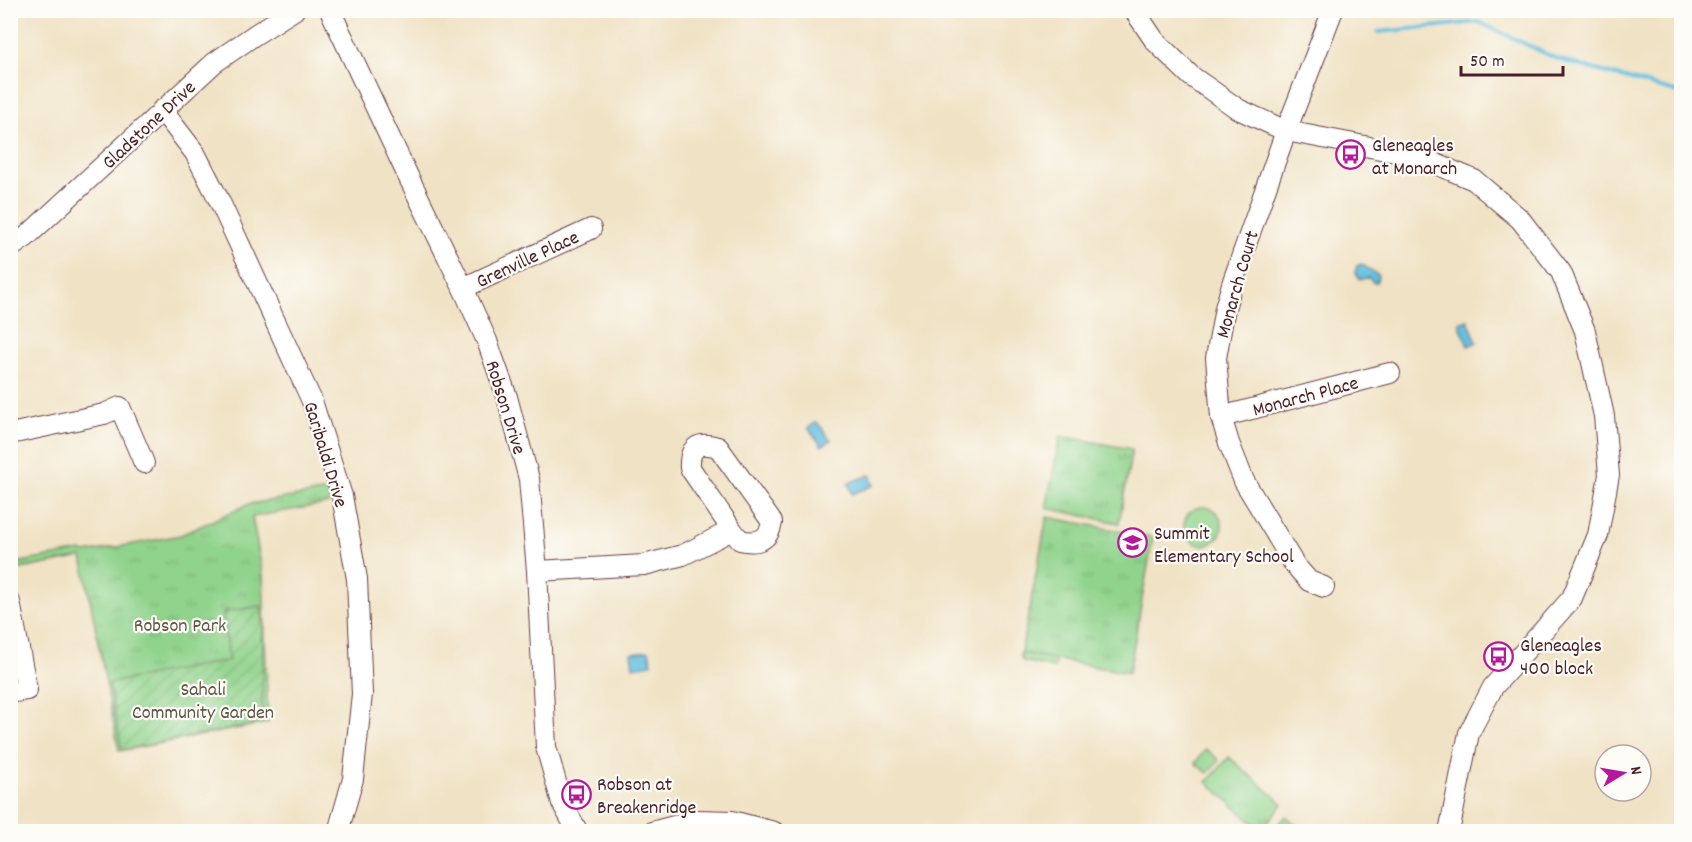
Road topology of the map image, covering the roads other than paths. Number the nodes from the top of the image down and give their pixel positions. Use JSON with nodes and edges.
{"nodes":[{"id":1,"x":294,"y":10,"type":"edge"},
{"id":2,"x":330,"y":10,"type":"edge"},
{"id":3,"x":1134,"y":10,"type":"edge"},
{"id":4,"x":1333,"y":10,"type":"edge"},
{"id":5,"x":162,"y":110,"type":"junction"},
{"id":6,"x":1286,"y":131,"type":"junction"},
{"id":7,"x":591,"y":229,"type":"dead end"},
{"id":8,"x":10,"y":248,"type":"edge"},
{"id":9,"x":463,"y":288,"type":"junction"},
{"id":10,"x":1389,"y":373,"type":"dead end"},
{"id":11,"x":1221,"y":417,"type":"junction"},
{"id":12,"x":10,"y":434,"type":"edge"},
{"id":13,"x":144,"y":463,"type":"dead end"},
{"id":14,"x":732,"y":530,"type":"junction"},
{"id":15,"x":537,"y":572,"type":"junction"},
{"id":16,"x":1324,"y":587,"type":"dead end"},
{"id":17,"x":10,"y":602,"type":"edge"},
{"id":18,"x":10,"y":693,"type":"edge"},
{"id":19,"x":338,"y":831,"type":"edge"},
{"id":20,"x":578,"y":831,"type":"edge"},
{"id":21,"x":652,"y":831,"type":"edge"},
{"id":22,"x":774,"y":831,"type":"edge"},
{"id":23,"x":1449,"y":831,"type":"edge"}],
"edges":[{"from":1,"to":5,"type":"street","name":"Gladstone Drive"},
{"from":2,"to":9,"type":"street","name":"Robson Drive"},
{"from":3,"to":6,"type":"street"},
{"from":4,"to":6,"type":"street","name":"Monarch Court"},
{"from":5,"to":8,"type":"street","name":"Gladstone Drive"},
{"from":5,"to":19,"type":"street","name":"Garibaldi Drive"},
{"from":6,"to":11,"type":"street","name":"Monarch Court"},
{"from":6,"to":23,"type":"street"},
{"from":7,"to":9,"type":"street","name":"Grenville Place"},
{"from":9,"to":15,"type":"street","name":"Robson Drive"},
{"from":10,"to":11,"type":"street","name":"Monarch Place"},
{"from":11,"to":16,"type":"street","name":"Monarch Court"},
{"from":12,"to":13,"type":"street"},
{"from":14,"to":14,"type":"street"},
{"from":14,"to":15,"type":"street"},
{"from":15,"to":20,"type":"street","name":"Robson Drive"},
{"from":17,"to":18,"type":"street"},
{"from":21,"to":22,"type":"street"}]}
